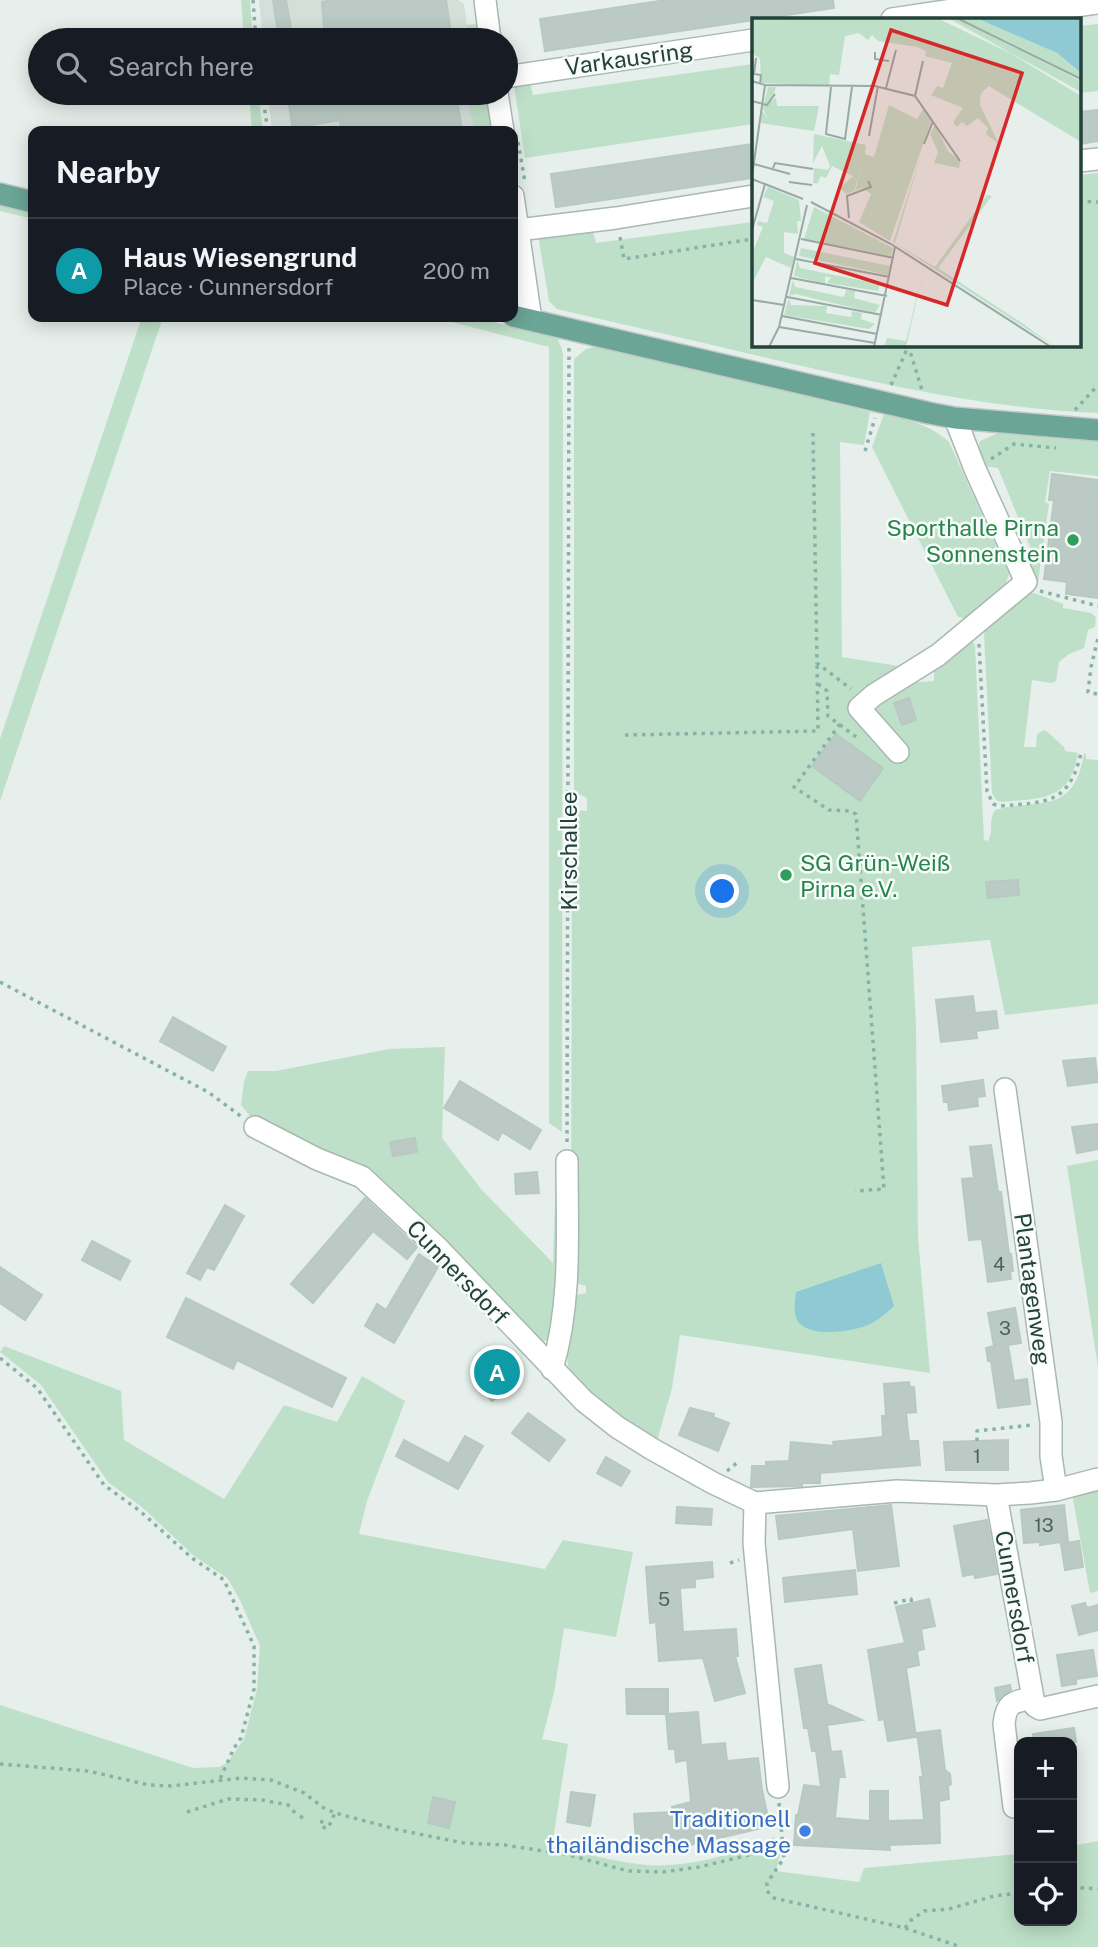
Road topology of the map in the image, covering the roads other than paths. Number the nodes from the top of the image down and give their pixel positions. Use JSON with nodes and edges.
{"nodes":[{"id":1,"x":485,"y":0,"type":"edge"},
{"id":2,"x":1098,"y":3,"type":"edge"},
{"id":3,"x":899,"y":18,"type":"edge"},
{"id":4,"x":488,"y":28,"type":"edge"},
{"id":5,"x":752,"y":40,"type":"edge"},
{"id":6,"x":518,"y":75,"type":"edge"},
{"id":7,"x":499,"y":105,"type":"edge"},
{"id":8,"x":502,"y":126,"type":"edge"},
{"id":9,"x":1098,"y":159,"type":"edge"},
{"id":10,"x":1080,"y":161,"type":"edge"},
{"id":11,"x":0,"y":194,"type":"edge"},
{"id":12,"x":752,"y":196,"type":"edge"},
{"id":13,"x":28,"y":201,"type":"edge"},
{"id":14,"x":518,"y":230,"type":"joint"},
{"id":15,"x":522,"y":318,"type":"edge"},
{"id":16,"x":955,"y":418,"type":"junction"},
{"id":17,"x":1098,"y":430,"type":"edge"},
{"id":18,"x":898,"y":752,"type":"dead end"},
{"id":19,"x":1005,"y":1089,"type":"dead end"},
{"id":20,"x":255,"y":1127,"type":"road end"},
{"id":21,"x":567,"y":1161,"type":"road end"},
{"id":22,"x":552,"y":1369,"type":"junction"},
{"id":23,"x":1098,"y":1479,"type":"edge"},
{"id":24,"x":1056,"y":1490,"type":"junction"},
{"id":25,"x":996,"y":1495,"type":"junction"},
{"id":26,"x":755,"y":1503,"type":"junction"},
{"id":27,"x":1098,"y":1696,"type":"edge"},
{"id":28,"x":1033,"y":1698,"type":"junction"},
{"id":29,"x":778,"y":1787,"type":"road end"},
{"id":30,"x":1014,"y":1807,"type":"dead end"}],
"edges":[{"from":1,"to":4,"type":"street"},
{"from":2,"to":3,"type":"street"},
{"from":5,"to":6,"type":"street","name":"Varkausring"},
{"from":7,"to":8,"type":"street"},
{"from":9,"to":10,"type":"street"},
{"from":11,"to":13,"type":"main road"},
{"from":12,"to":14,"type":"street"},
{"from":14,"to":15,"type":"street"},
{"from":15,"to":16,"type":"main road"},
{"from":16,"to":17,"type":"main road"},
{"from":16,"to":18,"type":"street"},
{"from":19,"to":24,"type":"street","name":"Plantagenweg"},
{"from":20,"to":22,"type":"street","name":"Cunnersdorf"},
{"from":21,"to":22,"type":"street"},
{"from":22,"to":26,"type":"street","name":"Cunnersdorf"},
{"from":23,"to":24,"type":"street","name":"Cunnersdorf"},
{"from":24,"to":25,"type":"street","name":"Cunnersdorf"},
{"from":25,"to":26,"type":"street","name":"Cunnersdorf"},
{"from":25,"to":28,"type":"street","name":"Cunnersdorf"},
{"from":26,"to":29,"type":"street"},
{"from":27,"to":28,"type":"street"},
{"from":28,"to":30,"type":"street"}]}
